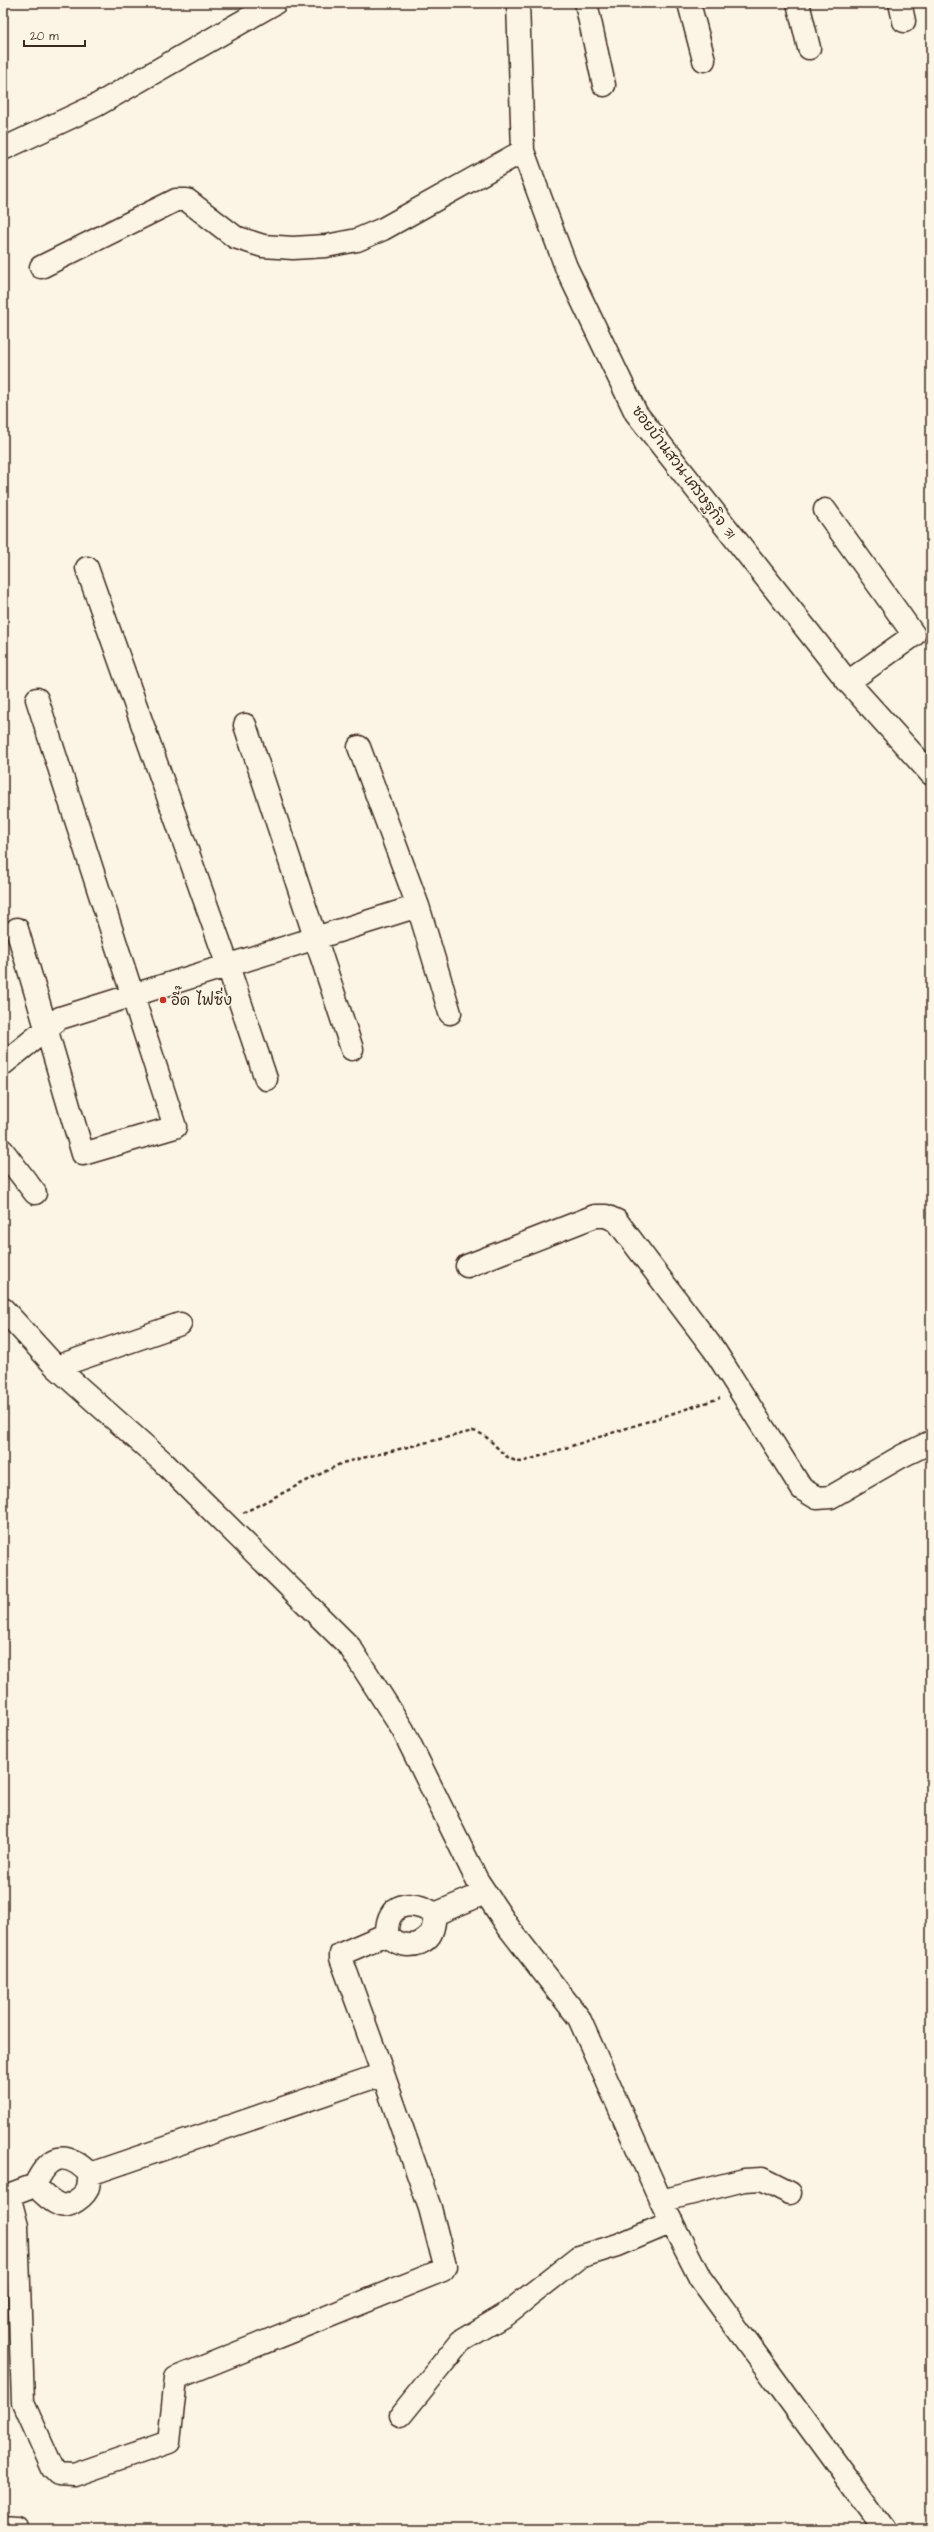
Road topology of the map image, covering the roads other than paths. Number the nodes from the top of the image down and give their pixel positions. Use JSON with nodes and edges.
{"nodes":[{"id":1,"x":275,"y":3,"type":"edge"},
{"id":2,"x":518,"y":3,"type":"edge"},
{"id":3,"x":586,"y":3,"type":"edge"},
{"id":4,"x":689,"y":3,"type":"edge"},
{"id":5,"x":798,"y":3,"type":"edge"},
{"id":6,"x":809,"y":48,"type":"dead end"},
{"id":7,"x":704,"y":60,"type":"dead end"},
{"id":8,"x":604,"y":85,"type":"dead end"},
{"id":9,"x":3,"y":149,"type":"edge"},
{"id":10,"x":523,"y":151,"type":"junction"},
{"id":11,"x":41,"y":267,"type":"dead end"},
{"id":12,"x":825,"y":510,"type":"dead end"},
{"id":13,"x":87,"y":568,"type":"dead end"},
{"id":14,"x":848,"y":682,"type":"junction"},
{"id":15,"x":37,"y":699,"type":"dead end"},
{"id":16,"x":245,"y":725,"type":"dead end"},
{"id":17,"x":359,"y":747,"type":"dead end"},
{"id":18,"x":931,"y":774,"type":"edge"},
{"id":19,"x":418,"y":906,"type":"junction"},
{"id":20,"x":17,"y":929,"type":"dead end"},
{"id":21,"x":316,"y":938,"type":"junction"},
{"id":22,"x":228,"y":966,"type":"junction"},
{"id":23,"x":134,"y":996,"type":"junction"},
{"id":24,"x":450,"y":1013,"type":"dead end"},
{"id":25,"x":45,"y":1030,"type":"junction"},
{"id":26,"x":352,"y":1049,"type":"dead end"},
{"id":27,"x":3,"y":1064,"type":"edge"},
{"id":28,"x":266,"y":1079,"type":"dead end"},
{"id":29,"x":3,"y":1151,"type":"edge"},
{"id":30,"x":35,"y":1193,"type":"dead end"},
{"id":31,"x":467,"y":1266,"type":"dead end"},
{"id":32,"x":3,"y":1309,"type":"edge"},
{"id":33,"x":180,"y":1324,"type":"dead end"},
{"id":34,"x":56,"y":1368,"type":"junction"},
{"id":35,"x":931,"y":1442,"type":"edge"},
{"id":36,"x":485,"y":1893,"type":"junction"},
{"id":37,"x":435,"y":1914,"type":"junction"},
{"id":38,"x":387,"y":1934,"type":"junction"},
{"id":39,"x":383,"y":2074,"type":"junction"},
{"id":40,"x":90,"y":2174,"type":"junction"},
{"id":41,"x":35,"y":2185,"type":"junction"},
{"id":42,"x":790,"y":2193,"type":"dead end"},
{"id":43,"x":6,"y":2196,"type":"edge"},
{"id":44,"x":661,"y":2200,"type":"junction"},
{"id":45,"x":672,"y":2222,"type":"junction"},
{"id":46,"x":402,"y":2415,"type":"dead end"},
{"id":47,"x":3,"y":2528,"type":"edge"},
{"id":48,"x":16,"y":2529,"type":"edge"},
{"id":49,"x":884,"y":2529,"type":"edge"}],
"edges":[{"from":1,"to":9,"type":"street"},
{"from":2,"to":10,"type":"street","name":"ซอยบ้านสวน-เศรษฐกิจ 31"},
{"from":3,"to":8,"type":"street"},
{"from":4,"to":7,"type":"street"},
{"from":5,"to":6,"type":"street"},
{"from":10,"to":11,"type":"street"},
{"from":10,"to":14,"type":"street","name":"ซอยบ้านสวน-เศรษฐกิจ 31"},
{"from":12,"to":14,"type":"street"},
{"from":13,"to":22,"type":"street"},
{"from":14,"to":18,"type":"street","name":"ซอยบ้านสวน-เศรษฐกิจ 31"},
{"from":15,"to":23,"type":"street"},
{"from":16,"to":21,"type":"street"},
{"from":17,"to":19,"type":"street"},
{"from":19,"to":21,"type":"street"},
{"from":19,"to":24,"type":"street"},
{"from":20,"to":25,"type":"street"},
{"from":21,"to":22,"type":"street"},
{"from":21,"to":26,"type":"street"},
{"from":22,"to":23,"type":"street"},
{"from":22,"to":28,"type":"street"},
{"from":23,"to":25,"type":"street"},
{"from":23,"to":25,"type":"street"},
{"from":25,"to":27,"type":"street"},
{"from":29,"to":30,"type":"street"},
{"from":31,"to":35,"type":"street"},
{"from":32,"to":34,"type":"street"},
{"from":33,"to":34,"type":"street"},
{"from":34,"to":36,"type":"street"},
{"from":36,"to":37,"type":"street"},
{"from":36,"to":44,"type":"street"},
{"from":37,"to":38,"type":"street"},
{"from":37,"to":38,"type":"street"},
{"from":38,"to":39,"type":"street"},
{"from":39,"to":40,"type":"street"},
{"from":39,"to":43,"type":"street"},
{"from":40,"to":41,"type":"street"},
{"from":40,"to":41,"type":"street"},
{"from":41,"to":43,"type":"street"},
{"from":42,"to":44,"type":"street"},
{"from":44,"to":45,"type":"street"},
{"from":45,"to":46,"type":"street"},
{"from":45,"to":49,"type":"street"},
{"from":47,"to":48,"type":"street"}]}
